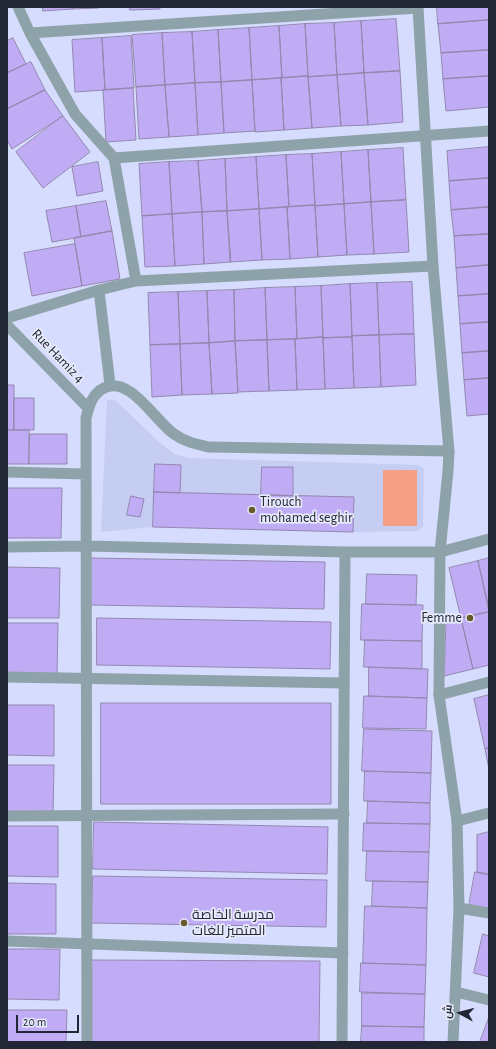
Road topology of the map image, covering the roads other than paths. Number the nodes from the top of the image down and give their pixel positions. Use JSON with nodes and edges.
{"nodes":[{"id":1,"x":18,"y":7,"type":"edge"},
{"id":2,"x":418,"y":8,"type":"edge"},
{"id":3,"x":30,"y":33,"type":"junction"},
{"id":4,"x":489,"y":131,"type":"edge"},
{"id":5,"x":425,"y":135,"type":"junction"},
{"id":6,"x":114,"y":158,"type":"junction"},
{"id":7,"x":433,"y":266,"type":"junction"},
{"id":8,"x":136,"y":281,"type":"junction"},
{"id":9,"x":99,"y":290,"type":"junction"},
{"id":10,"x":7,"y":318,"type":"edge"},
{"id":11,"x":7,"y":325,"type":"edge"},
{"id":12,"x":110,"y":385,"type":"junction"},
{"id":13,"x":88,"y":408,"type":"junction"},
{"id":14,"x":449,"y":451,"type":"junction"},
{"id":15,"x":7,"y":472,"type":"edge"},
{"id":16,"x":86,"y":474,"type":"junction"},
{"id":17,"x":489,"y":539,"type":"edge"},
{"id":18,"x":86,"y":546,"type":"junction"},
{"id":19,"x":7,"y":547,"type":"edge"},
{"id":20,"x":345,"y":552,"type":"junction"},
{"id":21,"x":440,"y":552,"type":"junction"},
{"id":22,"x":7,"y":677,"type":"edge"},
{"id":23,"x":86,"y":678,"type":"junction"},
{"id":24,"x":489,"y":682,"type":"edge"},
{"id":25,"x":344,"y":683,"type":"junction"},
{"id":26,"x":439,"y":695,"type":"junction"},
{"id":27,"x":489,"y":813,"type":"edge"},
{"id":28,"x":344,"y":814,"type":"junction"},
{"id":29,"x":7,"y":816,"type":"edge"},
{"id":30,"x":86,"y":816,"type":"junction"},
{"id":31,"x":457,"y":821,"type":"junction"},
{"id":32,"x":459,"y":908,"type":"junction"},
{"id":33,"x":489,"y":913,"type":"edge"},
{"id":34,"x":7,"y":941,"type":"edge"},
{"id":35,"x":87,"y":944,"type":"junction"},
{"id":36,"x":343,"y":953,"type":"junction"},
{"id":37,"x":456,"y":992,"type":"junction"},
{"id":38,"x":489,"y":1000,"type":"edge"},
{"id":39,"x":87,"y":1042,"type":"edge"},
{"id":40,"x":342,"y":1042,"type":"edge"},
{"id":41,"x":453,"y":1042,"type":"edge"}],
"edges":[{"from":1,"to":3,"type":"street"},
{"from":2,"to":3,"type":"street"},
{"from":2,"to":5,"type":"street"},
{"from":3,"to":6,"type":"street"},
{"from":4,"to":5,"type":"street"},
{"from":5,"to":6,"type":"street"},
{"from":5,"to":7,"type":"street"},
{"from":6,"to":8,"type":"street"},
{"from":7,"to":8,"type":"street"},
{"from":7,"to":14,"type":"street"},
{"from":8,"to":9,"type":"street"},
{"from":9,"to":10,"type":"street"},
{"from":9,"to":12,"type":"street"},
{"from":11,"to":13,"type":"street","name":"Rue Hamiz 4"},
{"from":12,"to":13,"type":"street"},
{"from":12,"to":14,"type":"street"},
{"from":13,"to":16,"type":"street"},
{"from":14,"to":21,"type":"street"},
{"from":15,"to":16,"type":"street"},
{"from":16,"to":18,"type":"street"},
{"from":17,"to":21,"type":"street"},
{"from":18,"to":19,"type":"street"},
{"from":18,"to":20,"type":"street"},
{"from":18,"to":23,"type":"street"},
{"from":20,"to":21,"type":"street"},
{"from":20,"to":25,"type":"street"},
{"from":21,"to":26,"type":"street"},
{"from":22,"to":23,"type":"street"},
{"from":23,"to":25,"type":"street"},
{"from":23,"to":30,"type":"street"},
{"from":24,"to":26,"type":"street"},
{"from":25,"to":28,"type":"street"},
{"from":26,"to":31,"type":"street"},
{"from":27,"to":31,"type":"street"},
{"from":28,"to":30,"type":"street"},
{"from":28,"to":36,"type":"street"},
{"from":29,"to":30,"type":"street"},
{"from":30,"to":35,"type":"street"},
{"from":31,"to":32,"type":"street"},
{"from":32,"to":33,"type":"street"},
{"from":32,"to":37,"type":"street"},
{"from":34,"to":35,"type":"street"},
{"from":35,"to":36,"type":"street"},
{"from":35,"to":39,"type":"street"},
{"from":36,"to":40,"type":"street"},
{"from":37,"to":38,"type":"street"},
{"from":37,"to":41,"type":"street"}]}
